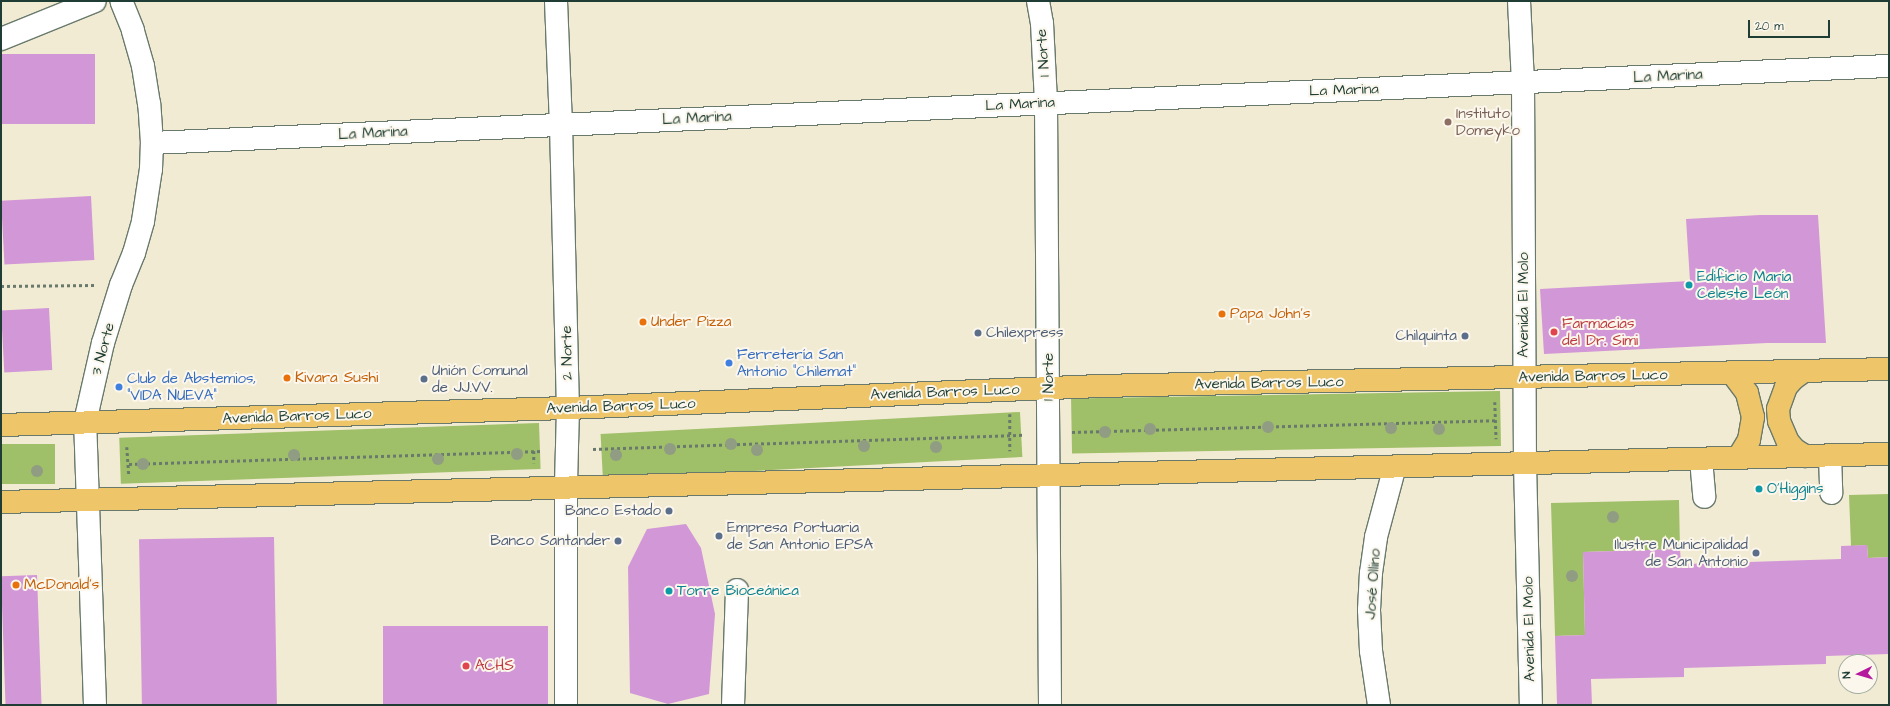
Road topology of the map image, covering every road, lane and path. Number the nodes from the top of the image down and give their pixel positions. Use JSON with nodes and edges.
{"nodes":[{"id":1,"x":95,"y":1,"type":"edge"},
{"id":2,"x":121,"y":1,"type":"edge"},
{"id":3,"x":556,"y":1,"type":"edge"},
{"id":4,"x":1038,"y":1,"type":"edge"},
{"id":5,"x":1519,"y":1,"type":"edge"},
{"id":6,"x":1,"y":39,"type":"edge"},
{"id":7,"x":1889,"y":66,"type":"edge"},
{"id":8,"x":1523,"y":82,"type":"junction"},
{"id":9,"x":1046,"y":103,"type":"junction"},
{"id":10,"x":561,"y":124,"type":"junction"},
{"id":11,"x":152,"y":143,"type":"junction"},
{"id":12,"x":121,"y":285,"type":"junction"},
{"id":13,"x":1,"y":286,"type":"edge"},
{"id":14,"x":1889,"y":369,"type":"edge"},
{"id":15,"x":1804,"y":371,"type":"junction"},
{"id":16,"x":1732,"y":373,"type":"junction"},
{"id":17,"x":1494,"y":378,"type":"junction"},
{"id":18,"x":1525,"y":378,"type":"junction"},
{"id":19,"x":1049,"y":388,"type":"junction"},
{"id":20,"x":1010,"y":390,"type":"junction"},
{"id":21,"x":568,"y":408,"type":"junction"},
{"id":22,"x":1495,"y":420,"type":"junction"},
{"id":23,"x":126,"y":421,"type":"junction"},
{"id":24,"x":85,"y":422,"type":"junction"},
{"id":25,"x":1,"y":425,"type":"edge"},
{"id":26,"x":1049,"y":434,"type":"junction"},
{"id":27,"x":1010,"y":435,"type":"junction"},
{"id":28,"x":567,"y":450,"type":"junction"},
{"id":29,"x":1889,"y":454,"type":"edge"},
{"id":30,"x":1805,"y":456,"type":"junction"},
{"id":31,"x":1830,"y":456,"type":"junction"},
{"id":32,"x":1738,"y":458,"type":"junction"},
{"id":33,"x":1701,"y":459,"type":"junction"},
{"id":34,"x":1525,"y":462,"type":"junction"},
{"id":35,"x":1496,"y":463,"type":"junction"},
{"id":36,"x":128,"y":464,"type":"junction"},
{"id":37,"x":1395,"y":466,"type":"junction"},
{"id":38,"x":1050,"y":475,"type":"junction"},
{"id":39,"x":1011,"y":476,"type":"junction"},
{"id":40,"x":566,"y":487,"type":"junction"},
{"id":41,"x":1831,"y":493,"type":"dead end"},
{"id":42,"x":1704,"y":497,"type":"dead end"},
{"id":43,"x":131,"y":499,"type":"junction"},
{"id":44,"x":88,"y":500,"type":"junction"},
{"id":45,"x":1,"y":502,"type":"edge"},
{"id":46,"x":737,"y":590,"type":"dead end"},
{"id":47,"x":95,"y":705,"type":"edge"},
{"id":48,"x":566,"y":705,"type":"edge"},
{"id":49,"x":734,"y":705,"type":"edge"},
{"id":50,"x":1050,"y":705,"type":"edge"},
{"id":51,"x":1379,"y":705,"type":"edge"},
{"id":52,"x":1531,"y":705,"type":"edge"}],
"edges":[{"from":1,"to":6,"type":"street"},
{"from":2,"to":11,"type":"street","name":"3 Norte"},
{"from":3,"to":10,"type":"street","name":"2 Norte"},
{"from":4,"to":9,"type":"street","name":"1 Norte"},
{"from":5,"to":8,"type":"street","name":"Avenida El Molo"},
{"from":7,"to":8,"type":"street","name":"La Marina"},
{"from":8,"to":9,"type":"street","name":"La Marina"},
{"from":8,"to":18,"type":"street","name":"Avenida El Molo"},
{"from":9,"to":10,"type":"street","name":"La Marina"},
{"from":9,"to":19,"type":"street","name":"1 Norte"},
{"from":10,"to":11,"type":"street","name":"La Marina"},
{"from":10,"to":21,"type":"street","name":"2 Norte"},
{"from":11,"to":12,"type":"street","name":"3 Norte"},
{"from":12,"to":13,"type":"path"},
{"from":12,"to":24,"type":"street","name":"3 Norte"},
{"from":14,"to":15,"type":"main road","name":"Avenida Barros Luco"},
{"from":15,"to":16,"type":"main road","name":"Avenida Barros Luco"},
{"from":15,"to":30,"type":"main road"},
{"from":16,"to":18,"type":"main road","name":"Avenida Barros Luco"},
{"from":16,"to":32,"type":"main road"},
{"from":17,"to":18,"type":"main road","name":"Avenida Barros Luco"},
{"from":17,"to":19,"type":"main road","name":"Avenida Barros Luco"},
{"from":17,"to":22,"type":"path"},
{"from":18,"to":34,"type":"street","name":"Avenida El Molo"},
{"from":19,"to":20,"type":"main road","name":"Avenida Barros Luco"},
{"from":19,"to":26,"type":"street","name":"1 Norte"},
{"from":20,"to":21,"type":"main road","name":"Avenida Barros Luco"},
{"from":20,"to":27,"type":"path"},
{"from":21,"to":23,"type":"main road","name":"Avenida Barros Luco"},
{"from":21,"to":28,"type":"street","name":"2 Norte"},
{"from":22,"to":26,"type":"path"},
{"from":22,"to":35,"type":"path"},
{"from":23,"to":24,"type":"main road","name":"Avenida Barros Luco"},
{"from":23,"to":36,"type":"path"},
{"from":24,"to":25,"type":"main road","name":"Avenida Barros Luco"},
{"from":24,"to":44,"type":"street","name":"3 Norte"},
{"from":26,"to":27,"type":"path"},
{"from":26,"to":38,"type":"street","name":"1 Norte"},
{"from":27,"to":28,"type":"path"},
{"from":27,"to":39,"type":"path"},
{"from":28,"to":36,"type":"path"},
{"from":28,"to":40,"type":"street","name":"2 Norte"},
{"from":29,"to":31,"type":"main road"},
{"from":30,"to":31,"type":"main road"},
{"from":30,"to":32,"type":"main road"},
{"from":31,"to":41,"type":"street"},
{"from":32,"to":33,"type":"main road"},
{"from":33,"to":34,"type":"main road"},
{"from":33,"to":42,"type":"street"},
{"from":34,"to":35,"type":"main road"},
{"from":34,"to":52,"type":"street","name":"Avenida El Molo"},
{"from":35,"to":37,"type":"main road"},
{"from":36,"to":43,"type":"path"},
{"from":37,"to":38,"type":"main road"},
{"from":37,"to":51,"type":"street","name":"José Ollino"},
{"from":38,"to":39,"type":"main road"},
{"from":38,"to":50,"type":"street","name":"1 Norte"},
{"from":39,"to":40,"type":"main road"},
{"from":40,"to":43,"type":"main road"},
{"from":40,"to":48,"type":"street","name":"2 Norte"},
{"from":43,"to":44,"type":"main road"},
{"from":44,"to":45,"type":"main road"},
{"from":44,"to":47,"type":"street","name":"3 Norte"},
{"from":46,"to":49,"type":"street"}]}
